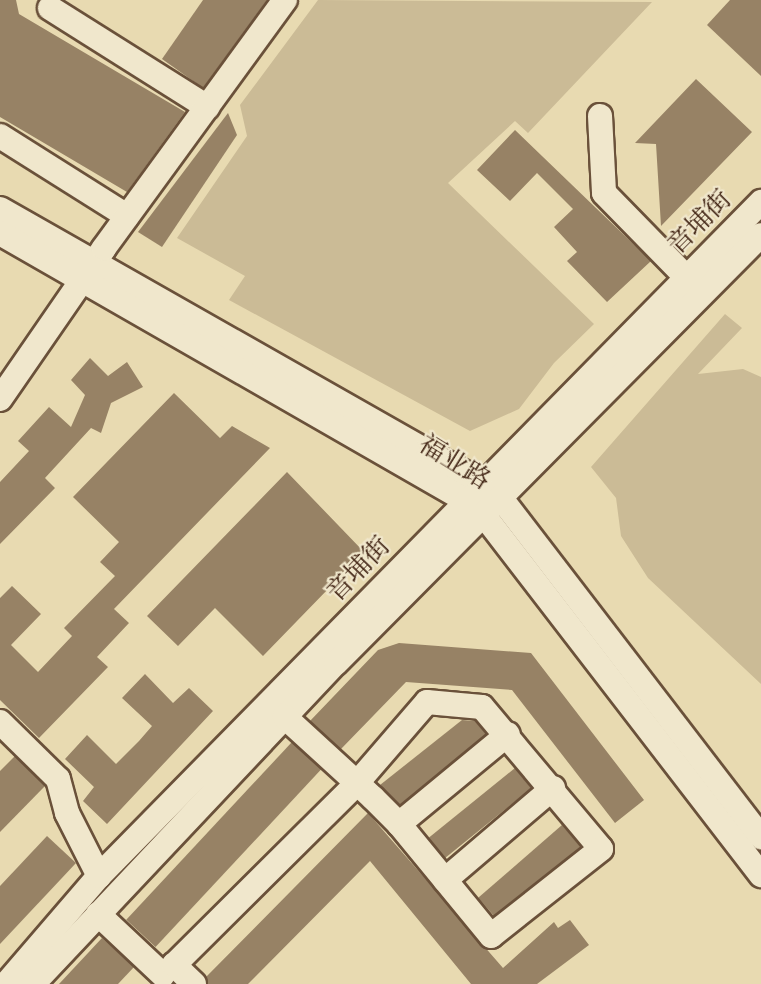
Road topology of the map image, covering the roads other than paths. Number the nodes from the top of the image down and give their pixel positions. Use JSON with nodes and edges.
{"nodes":[{"id":1,"x":285,"y":0,"type":"edge"},
{"id":2,"x":50,"y":8,"type":"dead end"},
{"id":3,"x":207,"y":107,"type":"junction"},
{"id":4,"x":600,"y":116,"type":"dead end"},
{"id":5,"x":0,"y":136,"type":"edge"},
{"id":6,"x":761,"y":202,"type":"edge"},
{"id":7,"x":0,"y":210,"type":"edge"},
{"id":8,"x":127,"y":216,"type":"junction"},
{"id":9,"x":0,"y":233,"type":"edge"},
{"id":10,"x":761,"y":235,"type":"edge"},
{"id":11,"x":89,"y":270,"type":"junction"},
{"id":12,"x":686,"y":277,"type":"junction"},
{"id":13,"x":0,"y":399,"type":"edge"},
{"id":14,"x":492,"y":490,"type":"junction"},
{"id":15,"x":475,"y":507,"type":"junction"},
{"id":16,"x":285,"y":717,"type":"junction"},
{"id":17,"x":0,"y":722,"type":"edge"},
{"id":18,"x":508,"y":734,"type":"junction"},
{"id":19,"x":357,"y":783,"type":"junction"},
{"id":20,"x":553,"y":788,"type":"junction"},
{"id":21,"x":399,"y":824,"type":"junction"},
{"id":22,"x":761,"y":837,"type":"edge"},
{"id":23,"x":761,"y":875,"type":"edge"},
{"id":24,"x":99,"y":876,"type":"junction"},
{"id":25,"x":445,"y":880,"type":"junction"},
{"id":26,"x":98,"y":914,"type":"junction"},
{"id":27,"x":164,"y":975,"type":"edge"},
{"id":28,"x":6,"y":984,"type":"edge"},
{"id":29,"x":33,"y":984,"type":"edge"},
{"id":30,"x":194,"y":984,"type":"edge"}],
"edges":[{"from":1,"to":3,"type":"street"},
{"from":2,"to":3,"type":"street"},
{"from":3,"to":8,"type":"street"},
{"from":4,"to":12,"type":"street"},
{"from":5,"to":8,"type":"street"},
{"from":6,"to":12,"type":"street","name":"音埔街"},
{"from":7,"to":11,"type":"street","name":"福业路"},
{"from":8,"to":11,"type":"street"},
{"from":9,"to":11,"type":"street","name":"福业路"},
{"from":10,"to":14,"type":"street","name":"音埔街"},
{"from":11,"to":13,"type":"street"},
{"from":11,"to":14,"type":"street","name":"福业路"},
{"from":11,"to":15,"type":"street","name":"福业路"},
{"from":12,"to":14,"type":"street","name":"音埔街"},
{"from":14,"to":15,"type":"street","name":"音埔街"},
{"from":14,"to":22,"type":"street","name":"福业路"},
{"from":15,"to":16,"type":"street","name":"音埔街"},
{"from":15,"to":23,"type":"street","name":"福业路"},
{"from":15,"to":24,"type":"street","name":"音埔街"},
{"from":16,"to":19,"type":"street"},
{"from":16,"to":26,"type":"street","name":"音埔街"},
{"from":17,"to":24,"type":"street"},
{"from":18,"to":19,"type":"street"},
{"from":18,"to":20,"type":"street"},
{"from":18,"to":21,"type":"street"},
{"from":19,"to":21,"type":"street"},
{"from":19,"to":27,"type":"street"},
{"from":20,"to":25,"type":"street"},
{"from":20,"to":25,"type":"street"},
{"from":21,"to":25,"type":"street"},
{"from":24,"to":28,"type":"street","name":"音埔街"},
{"from":26,"to":27,"type":"street"},
{"from":26,"to":29,"type":"street","name":"音埔街"},
{"from":27,"to":30,"type":"street"}]}
